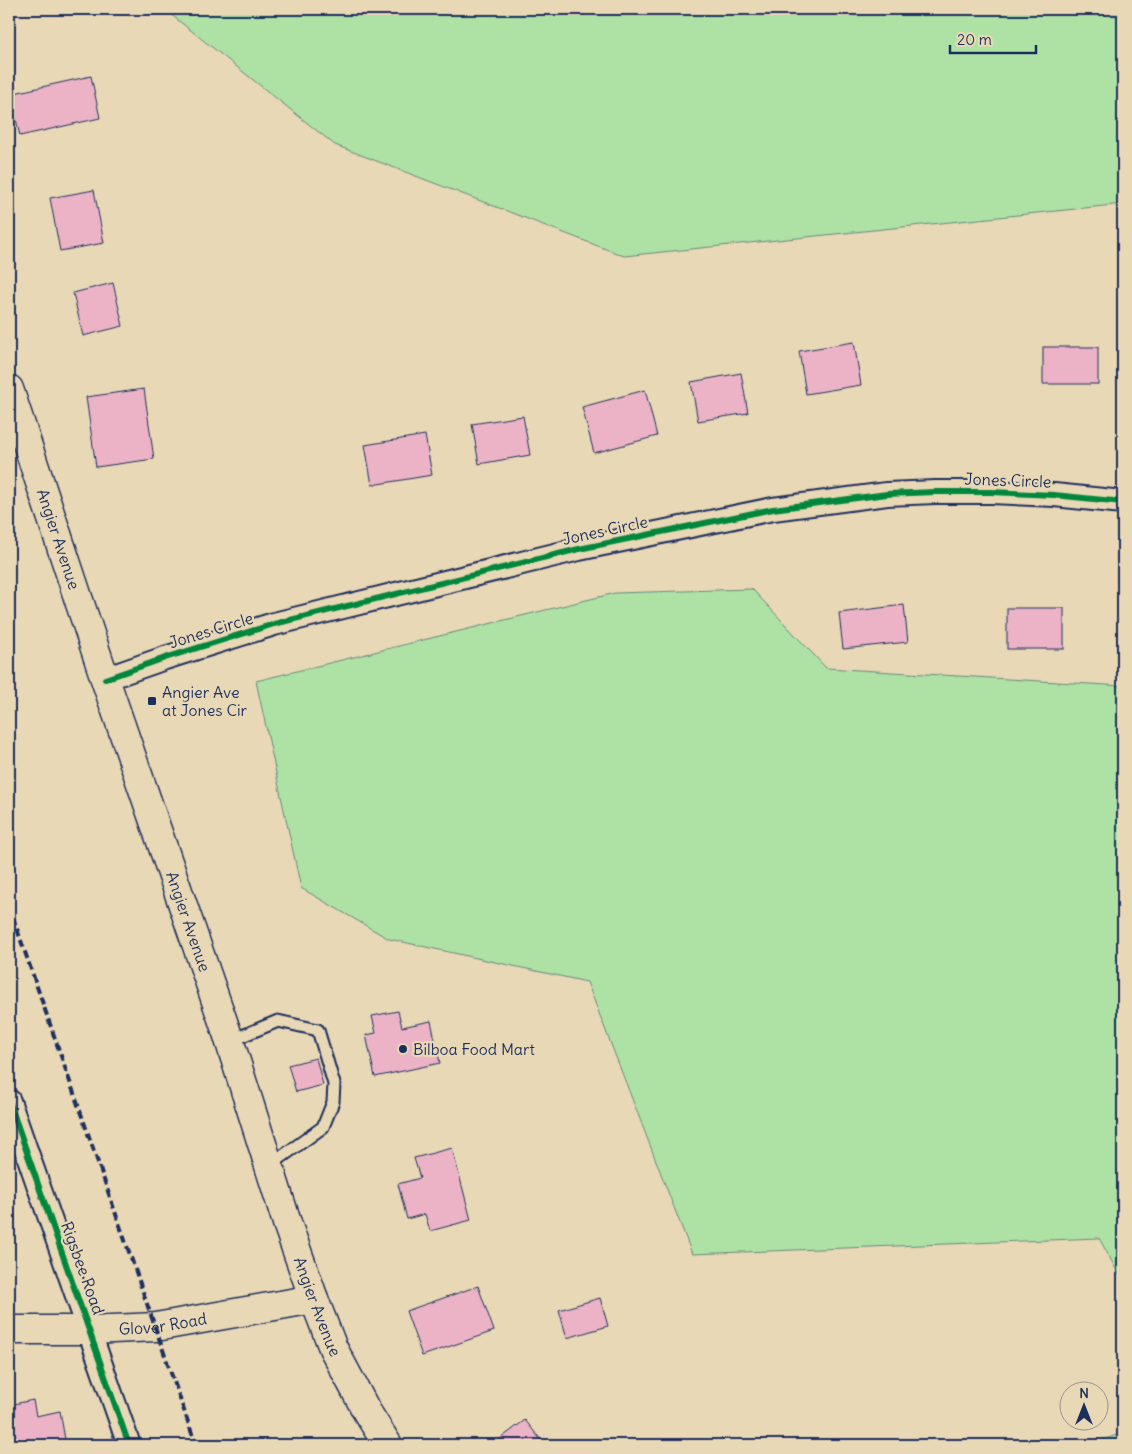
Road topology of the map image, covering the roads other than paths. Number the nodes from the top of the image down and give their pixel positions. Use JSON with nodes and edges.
{"nodes":[{"id":1,"x":9,"y":389,"type":"edge"},
{"id":2,"x":1123,"y":502,"type":"edge"},
{"id":3,"x":105,"y":679,"type":"junction"},
{"id":4,"x":229,"y":1042,"type":"junction"},
{"id":5,"x":9,"y":1101,"type":"edge"},
{"id":6,"x":269,"y":1166,"type":"junction"},
{"id":7,"x":314,"y":1299,"type":"junction"},
{"id":8,"x":9,"y":1330,"type":"edge"},
{"id":9,"x":90,"y":1330,"type":"junction"},
{"id":10,"x":129,"y":1445,"type":"edge"},
{"id":11,"x":388,"y":1445,"type":"edge"}],
"edges":[{"from":1,"to":3,"type":"main road","name":"Angier Avenue"},
{"from":2,"to":3,"type":"street","name":"Jones Circle"},
{"from":3,"to":4,"type":"main road","name":"Angier Avenue"},
{"from":4,"to":6,"type":"main road","name":"Angier Avenue"},
{"from":4,"to":6,"type":"lane"},
{"from":5,"to":9,"type":"street","name":"Rigsbee Road"},
{"from":6,"to":7,"type":"main road","name":"Angier Avenue"},
{"from":7,"to":9,"type":"main road","name":"Glover Road"},
{"from":7,"to":11,"type":"main road","name":"Angier Avenue"},
{"from":8,"to":9,"type":"main road","name":"Glover Road"},
{"from":9,"to":10,"type":"street","name":"Rigsbee Road"}]}
